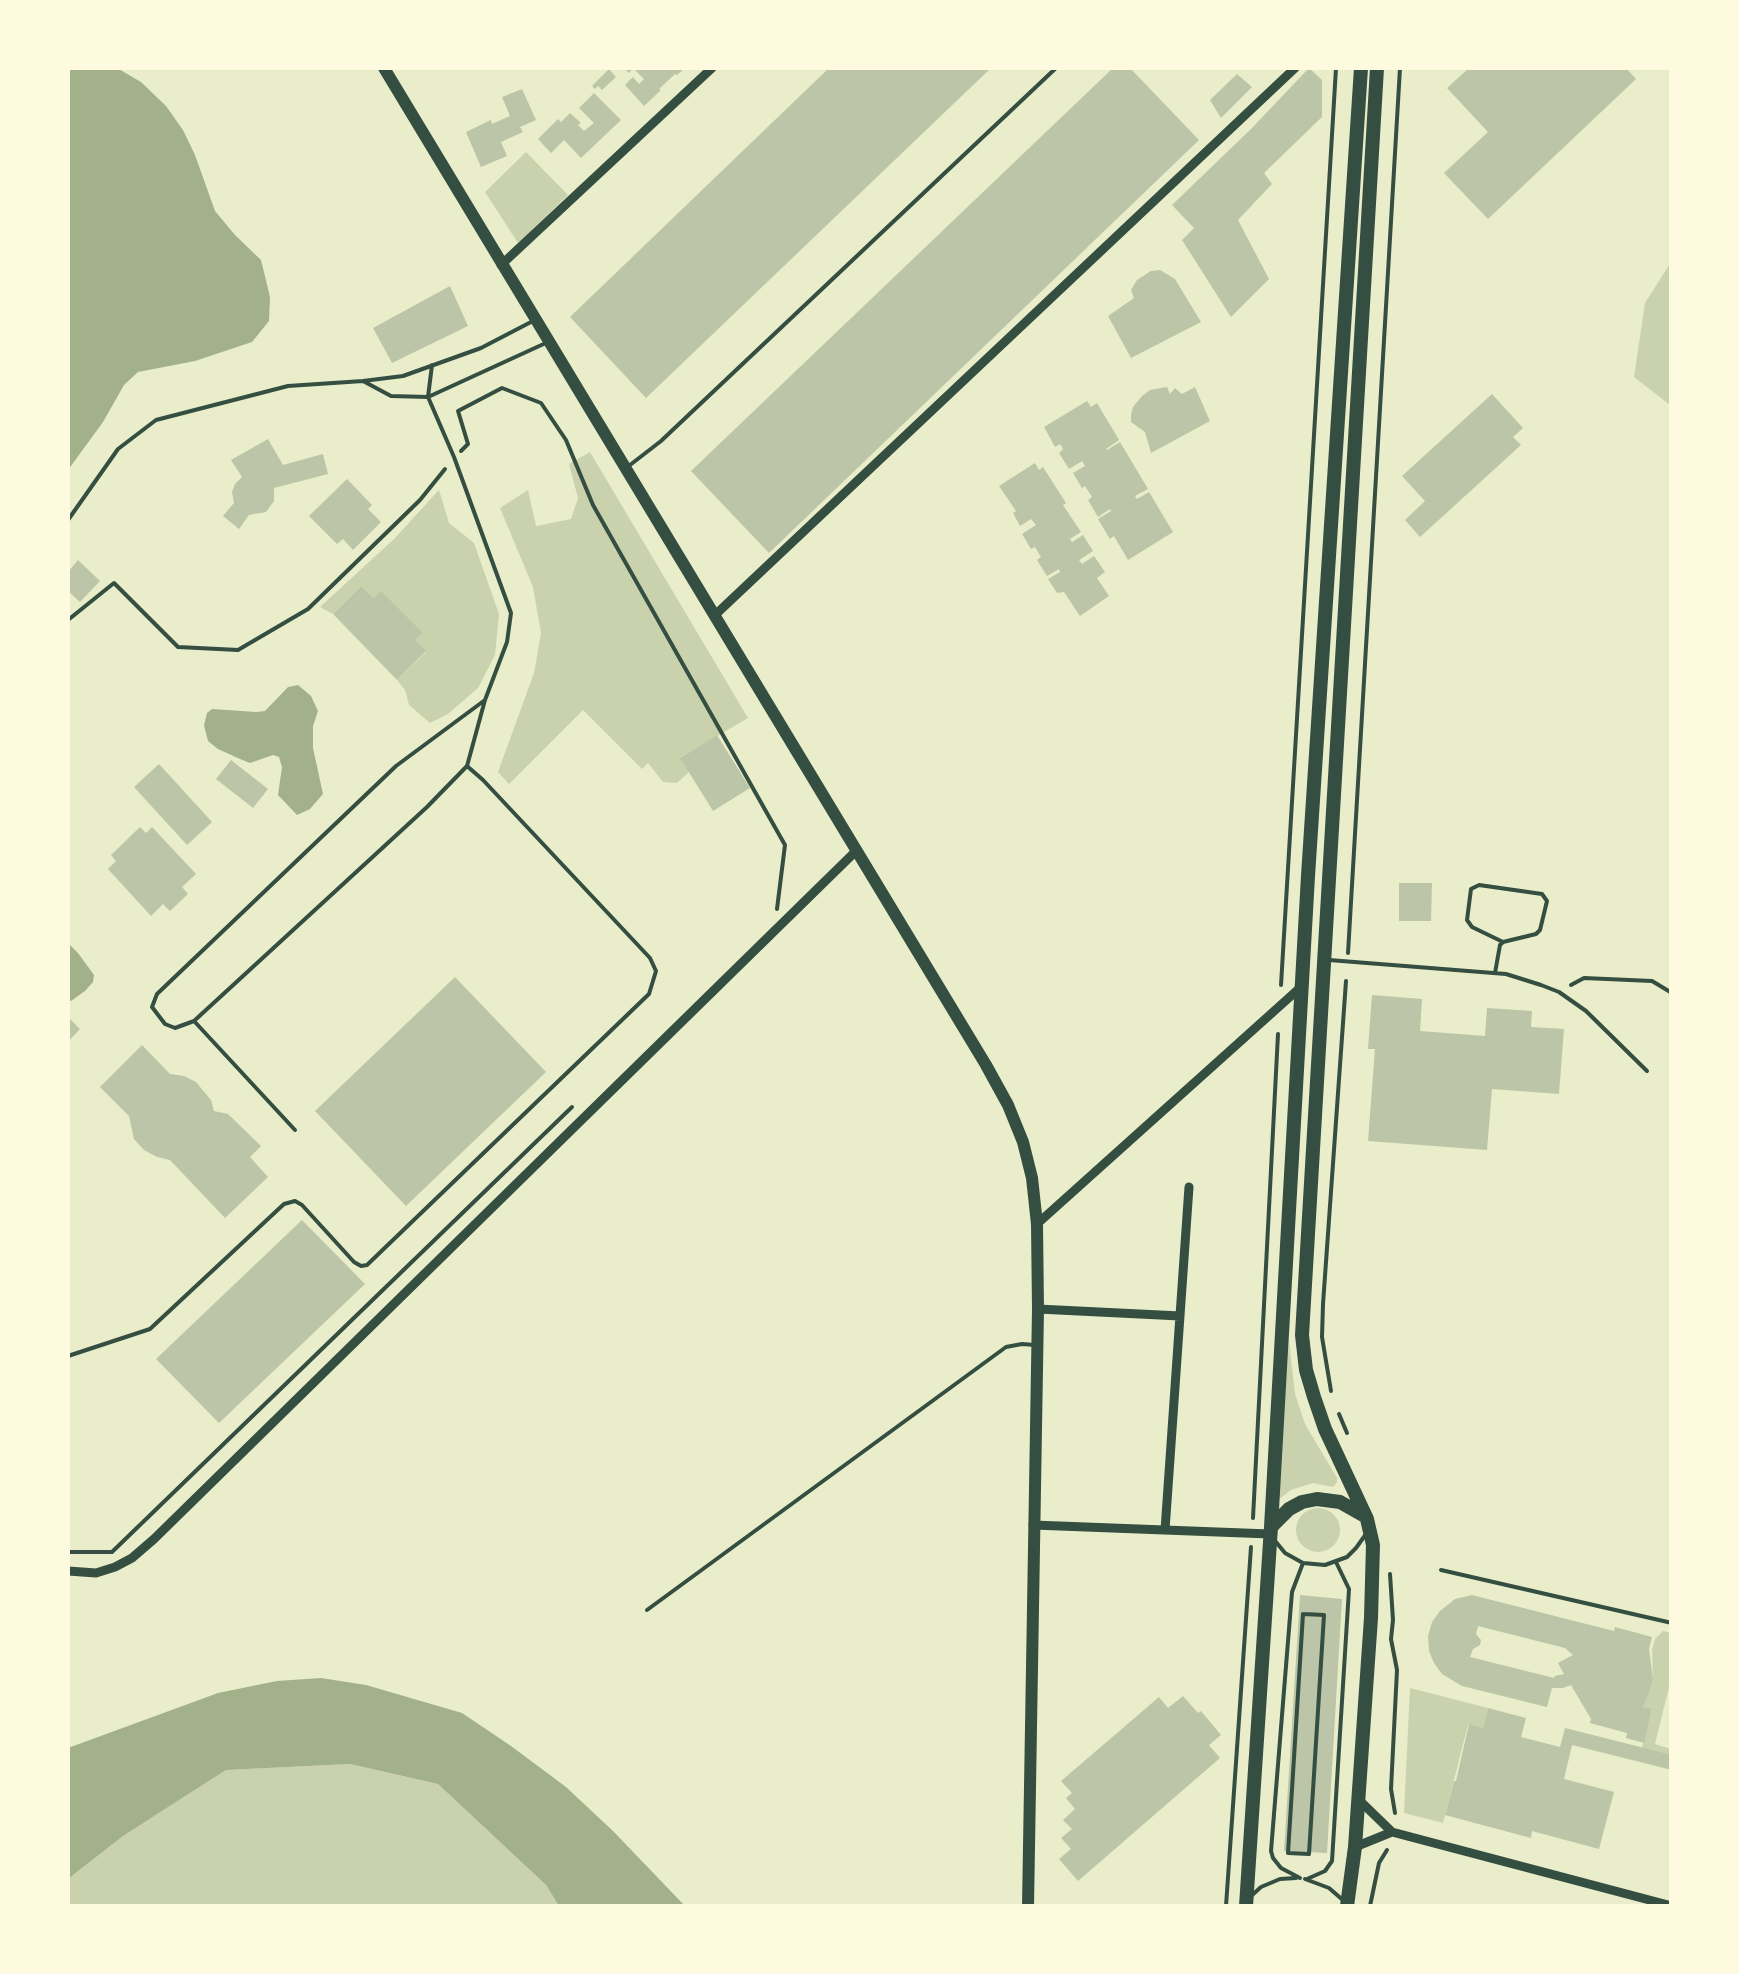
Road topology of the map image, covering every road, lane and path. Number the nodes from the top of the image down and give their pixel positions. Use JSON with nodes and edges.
{"nodes":[{"id":1,"x":384,"y":68,"type":"edge"},
{"id":2,"x":712,"y":68,"type":"edge"},
{"id":3,"x":1056,"y":68,"type":"edge"},
{"id":4,"x":1294,"y":68,"type":"edge"},
{"id":5,"x":1336,"y":68,"type":"edge"},
{"id":6,"x":1360,"y":68,"type":"edge"},
{"id":7,"x":1377,"y":68,"type":"edge"},
{"id":8,"x":1400,"y":68,"type":"edge"},
{"id":9,"x":502,"y":265,"type":"junction"},
{"id":10,"x":536,"y":320,"type":"junction"},
{"id":11,"x":550,"y":342,"type":"junction"},
{"id":12,"x":432,"y":365,"type":"junction"},
{"id":13,"x":363,"y":382,"type":"junction"},
{"id":14,"x":428,"y":396,"type":"junction"},
{"id":15,"x":454,"y":457,"type":"junction"},
{"id":16,"x":626,"y":468,"type":"junction"},
{"id":17,"x":68,"y":520,"type":"edge"},
{"id":18,"x":714,"y":616,"type":"junction"},
{"id":19,"x":68,"y":620,"type":"edge"},
{"id":20,"x":485,"y":700,"type":"junction"},
{"id":21,"x":467,"y":766,"type":"junction"},
{"id":22,"x":857,"y":850,"type":"junction"},
{"id":23,"x":777,"y":908,"type":"dead end"},
{"id":24,"x":1503,"y":942,"type":"junction"},
{"id":25,"x":1348,"y":953,"type":"dead end"},
{"id":26,"x":1325,"y":960,"type":"junction"},
{"id":27,"x":1496,"y":973,"type":"junction"},
{"id":28,"x":1346,"y":980,"type":"dead end"},
{"id":29,"x":1302,"y":986,"type":"junction"},
{"id":30,"x":1281,"y":990,"type":"dead end"},
{"id":31,"x":1559,"y":992,"type":"junction"},
{"id":32,"x":1672,"y":992,"type":"edge"},
{"id":33,"x":194,"y":1021,"type":"junction"},
{"id":34,"x":1278,"y":1034,"type":"dead end"},
{"id":35,"x":1647,"y":1071,"type":"dead end"},
{"id":36,"x":579,"y":1100,"type":"dead end"},
{"id":37,"x":1331,"y":1101,"type":"dead end"},
{"id":38,"x":1339,"y":1102,"type":"junction"},
{"id":39,"x":294,"y":1130,"type":"dead end"},
{"id":40,"x":1189,"y":1187,"type":"dead end"},
{"id":41,"x":1036,"y":1224,"type":"junction"},
{"id":42,"x":1038,"y":1310,"type":"junction"},
{"id":43,"x":1180,"y":1316,"type":"junction"},
{"id":44,"x":1037,"y":1345,"type":"junction"},
{"id":45,"x":68,"y":1356,"type":"edge"},
{"id":46,"x":1331,"y":1392,"type":"dead end"},
{"id":47,"x":1336,"y":1406,"type":"dead end"},
{"id":48,"x":1348,"y":1436,"type":"dead end"},
{"id":49,"x":1369,"y":1522,"type":"junction"},
{"id":50,"x":1033,"y":1525,"type":"junction"},
{"id":51,"x":1252,"y":1527,"type":"dead end"},
{"id":52,"x":1165,"y":1530,"type":"junction"},
{"id":53,"x":1270,"y":1530,"type":"junction"},
{"id":54,"x":1252,"y":1538,"type":"dead end"},
{"id":55,"x":68,"y":1552,"type":"edge"},
{"id":56,"x":1336,"y":1562,"type":"junction"},
{"id":57,"x":1303,"y":1563,"type":"junction"},
{"id":58,"x":1390,"y":1564,"type":"dead end"},
{"id":59,"x":1441,"y":1570,"type":"dead end"},
{"id":60,"x":68,"y":1571,"type":"edge"},
{"id":61,"x":646,"y":1610,"type":"dead end"},
{"id":62,"x":1324,"y":1615,"type":"joint"},
{"id":63,"x":1672,"y":1623,"type":"edge"},
{"id":64,"x":1358,"y":1799,"type":"junction"},
{"id":65,"x":1395,"y":1818,"type":"dead end"},
{"id":66,"x":1392,"y":1832,"type":"junction"},
{"id":67,"x":1355,"y":1847,"type":"junction"},
{"id":68,"x":1387,"y":1850,"type":"dead end"},
{"id":69,"x":1300,"y":1878,"type":"junction"},
{"id":70,"x":1307,"y":1879,"type":"junction"},
{"id":71,"x":1246,"y":1903,"type":"edge"},
{"id":72,"x":1028,"y":1906,"type":"edge"},
{"id":73,"x":1226,"y":1906,"type":"edge"},
{"id":74,"x":1347,"y":1906,"type":"edge"},
{"id":75,"x":1370,"y":1906,"type":"edge"},
{"id":76,"x":1672,"y":1906,"type":"edge"}],
"edges":[{"from":1,"to":9,"type":"main road"},
{"from":2,"to":9,"type":"street"},
{"from":3,"to":16,"type":"lane"},
{"from":4,"to":18,"type":"street"},
{"from":5,"to":30,"type":"path"},
{"from":6,"to":29,"type":"main road"},
{"from":7,"to":26,"type":"main road"},
{"from":8,"to":25,"type":"path"},
{"from":9,"to":10,"type":"main road"},
{"from":10,"to":11,"type":"main road"},
{"from":10,"to":12,"type":"lane"},
{"from":11,"to":14,"type":"lane"},
{"from":11,"to":16,"type":"main road"},
{"from":12,"to":13,"type":"lane"},
{"from":12,"to":14,"type":"lane"},
{"from":13,"to":14,"type":"lane"},
{"from":13,"to":17,"type":"lane"},
{"from":14,"to":15,"type":"lane"},
{"from":15,"to":19,"type":"path"},
{"from":15,"to":20,"type":"lane"},
{"from":15,"to":23,"type":"path"},
{"from":16,"to":18,"type":"main road"},
{"from":18,"to":22,"type":"main road"},
{"from":20,"to":21,"type":"lane"},
{"from":20,"to":33,"type":"lane"},
{"from":21,"to":33,"type":"lane"},
{"from":21,"to":45,"type":"lane"},
{"from":22,"to":41,"type":"main road"},
{"from":22,"to":60,"type":"street"},
{"from":24,"to":24,"type":"lane"},
{"from":24,"to":27,"type":"lane"},
{"from":26,"to":27,"type":"lane"},
{"from":26,"to":49,"type":"main road"},
{"from":27,"to":31,"type":"lane"},
{"from":28,"to":38,"type":"path"},
{"from":29,"to":41,"type":"street"},
{"from":29,"to":53,"type":"main road"},
{"from":31,"to":32,"type":"path"},
{"from":31,"to":35,"type":"lane"},
{"from":33,"to":39,"type":"lane"},
{"from":34,"to":51,"type":"path"},
{"from":36,"to":55,"type":"path"},
{"from":37,"to":38,"type":"path"},
{"from":38,"to":46,"type":"path"},
{"from":40,"to":43,"type":"street"},
{"from":41,"to":42,"type":"main road"},
{"from":42,"to":43,"type":"street"},
{"from":42,"to":44,"type":"main road"},
{"from":43,"to":52,"type":"street"},
{"from":44,"to":50,"type":"main road"},
{"from":44,"to":61,"type":"lane"},
{"from":47,"to":48,"type":"path"},
{"from":49,"to":53,"type":"main road"},
{"from":49,"to":56,"type":"lane"},
{"from":49,"to":64,"type":"main road"},
{"from":50,"to":52,"type":"street"},
{"from":50,"to":72,"type":"main road"},
{"from":52,"to":53,"type":"street"},
{"from":53,"to":57,"type":"lane"},
{"from":53,"to":71,"type":"main road"},
{"from":54,"to":73,"type":"path"},
{"from":56,"to":57,"type":"lane"},
{"from":56,"to":70,"type":"lane"},
{"from":57,"to":69,"type":"lane"},
{"from":58,"to":65,"type":"path"},
{"from":59,"to":63,"type":"lane"},
{"from":62,"to":62,"type":"path"},
{"from":64,"to":66,"type":"street"},
{"from":64,"to":67,"type":"main road"},
{"from":66,"to":67,"type":"street"},
{"from":66,"to":76,"type":"street"},
{"from":67,"to":74,"type":"main road"},
{"from":68,"to":75,"type":"path"},
{"from":69,"to":70,"type":"lane"},
{"from":69,"to":71,"type":"lane"},
{"from":70,"to":74,"type":"lane"}]}
